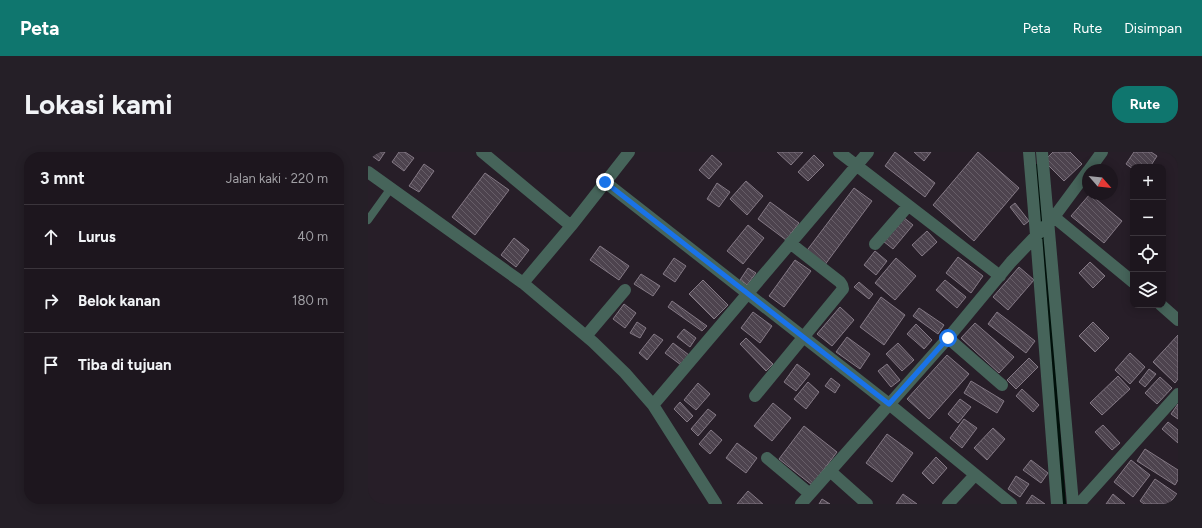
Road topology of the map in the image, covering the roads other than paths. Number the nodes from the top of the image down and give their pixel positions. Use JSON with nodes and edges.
{"nodes":[{"id":1,"x":482,"y":152,"type":"edge"},
{"id":2,"x":630,"y":152,"type":"edge"},
{"id":3,"x":839,"y":152,"type":"edge"},
{"id":4,"x":868,"y":152,"type":"edge"},
{"id":5,"x":1028,"y":152,"type":"edge"},
{"id":6,"x":1042,"y":152,"type":"edge"},
{"id":7,"x":1102,"y":152,"type":"edge"},
{"id":8,"x":1094,"y":164,"type":"edge"},
{"id":9,"x":856,"y":165,"type":"junction"},
{"id":10,"x":368,"y":172,"type":"edge"},
{"id":11,"x":1082,"y":180,"type":"edge"},
{"id":12,"x":605,"y":182,"type":"junction"},
{"id":13,"x":391,"y":188,"type":"junction"},
{"id":14,"x":908,"y":206,"type":"junction"},
{"id":15,"x":368,"y":220,"type":"edge"},
{"id":16,"x":571,"y":226,"type":"junction"},
{"id":17,"x":1044,"y":227,"type":"junction"},
{"id":18,"x":790,"y":243,"type":"junction"},
{"id":19,"x":875,"y":244,"type":"dead end"},
{"id":20,"x":1000,"y":276,"type":"junction"},
{"id":21,"x":1130,"y":280,"type":"edge"},
{"id":22,"x":523,"y":283,"type":"junction"},
{"id":23,"x":624,"y":290,"type":"dead end"},
{"id":24,"x":748,"y":293,"type":"junction"},
{"id":25,"x":1164,"y":308,"type":"edge"},
{"id":26,"x":1178,"y":320,"type":"edge"},
{"id":27,"x":586,"y":336,"type":"junction"},
{"id":28,"x":803,"y":337,"type":"junction"},
{"id":29,"x":948,"y":338,"type":"junction"},
{"id":30,"x":1002,"y":385,"type":"dead end"},
{"id":31,"x":1178,"y":394,"type":"edge"},
{"id":32,"x":755,"y":396,"type":"dead end"},
{"id":33,"x":889,"y":404,"type":"junction"},
{"id":34,"x":653,"y":405,"type":"junction"},
{"id":35,"x":767,"y":458,"type":"dead end"},
{"id":36,"x":830,"y":471,"type":"junction"},
{"id":37,"x":975,"y":475,"type":"junction"},
{"id":38,"x":810,"y":494,"type":"junction"},
{"id":39,"x":716,"y":504,"type":"edge"},
{"id":40,"x":801,"y":504,"type":"edge"},
{"id":41,"x":867,"y":504,"type":"edge"},
{"id":42,"x":948,"y":504,"type":"edge"},
{"id":43,"x":1010,"y":504,"type":"edge"},
{"id":44,"x":1057,"y":504,"type":"edge"},
{"id":45,"x":1073,"y":504,"type":"edge"},
{"id":46,"x":1079,"y":504,"type":"edge"}],
"edges":[{"from":1,"to":16,"type":"street"},
{"from":2,"to":12,"type":"street"},
{"from":3,"to":9,"type":"street"},
{"from":4,"to":9,"type":"street"},
{"from":5,"to":17,"type":"street"},
{"from":6,"to":17,"type":"street"},
{"from":7,"to":8,"type":"street"},
{"from":9,"to":14,"type":"street"},
{"from":9,"to":18,"type":"street"},
{"from":10,"to":13,"type":"street"},
{"from":11,"to":17,"type":"street"},
{"from":12,"to":16,"type":"street"},
{"from":12,"to":24,"type":"street"},
{"from":13,"to":15,"type":"lane"},
{"from":13,"to":22,"type":"street"},
{"from":14,"to":19,"type":"street"},
{"from":14,"to":20,"type":"street"},
{"from":16,"to":22,"type":"street"},
{"from":17,"to":20,"type":"street"},
{"from":17,"to":21,"type":"street"},
{"from":17,"to":44,"type":"street"},
{"from":17,"to":45,"type":"street"},
{"from":18,"to":24,"type":"street"},
{"from":18,"to":28,"type":"street"},
{"from":20,"to":29,"type":"street"},
{"from":22,"to":27,"type":"street"},
{"from":23,"to":27,"type":"street"},
{"from":24,"to":28,"type":"street"},
{"from":24,"to":34,"type":"street"},
{"from":25,"to":26,"type":"street"},
{"from":27,"to":34,"type":"street"},
{"from":28,"to":32,"type":"street"},
{"from":28,"to":33,"type":"street"},
{"from":29,"to":30,"type":"street"},
{"from":29,"to":33,"type":"street"},
{"from":31,"to":46,"type":"street"},
{"from":33,"to":36,"type":"street"},
{"from":33,"to":37,"type":"street"},
{"from":34,"to":39,"type":"street"},
{"from":35,"to":38,"type":"street"},
{"from":36,"to":38,"type":"street"},
{"from":36,"to":41,"type":"street"},
{"from":37,"to":42,"type":"street"},
{"from":37,"to":43,"type":"street"},
{"from":38,"to":40,"type":"street"}]}
